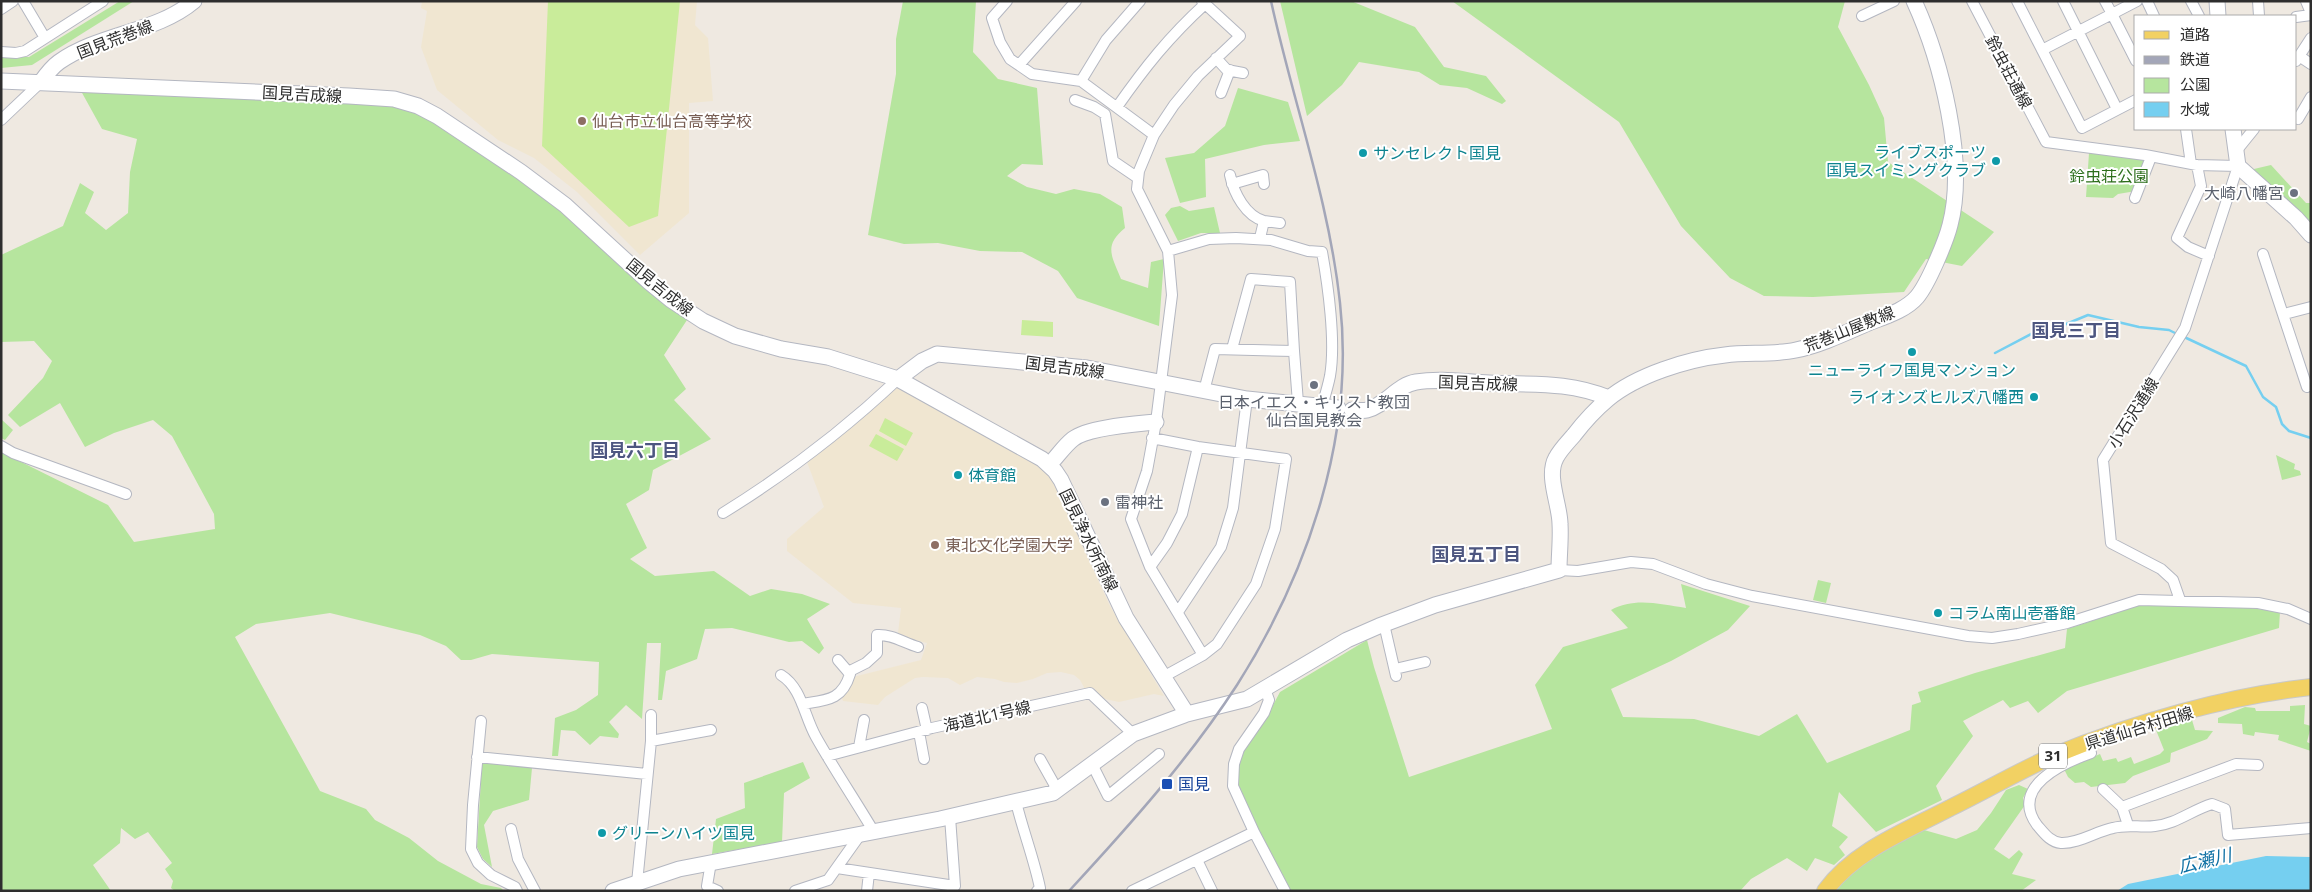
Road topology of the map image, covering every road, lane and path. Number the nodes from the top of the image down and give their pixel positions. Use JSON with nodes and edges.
{"nodes":[{"id":1,"x":13,"y":1,"type":"edge"},
{"id":2,"x":23,"y":1,"type":"edge"},
{"id":3,"x":103,"y":1,"type":"edge"},
{"id":4,"x":194,"y":1,"type":"edge"},
{"id":5,"x":1007,"y":1,"type":"edge"},
{"id":6,"x":1076,"y":1,"type":"edge"},
{"id":7,"x":1140,"y":1,"type":"edge"},
{"id":8,"x":1894,"y":1,"type":"edge"},
{"id":9,"x":1914,"y":1,"type":"edge"},
{"id":10,"x":1972,"y":1,"type":"edge"},
{"id":11,"x":2017,"y":1,"type":"edge"},
{"id":12,"x":2063,"y":1,"type":"edge"},
{"id":13,"x":2105,"y":1,"type":"edge"},
{"id":14,"x":2136,"y":1,"type":"edge"},
{"id":15,"x":2147,"y":1,"type":"edge"},
{"id":16,"x":2191,"y":1,"type":"edge"},
{"id":17,"x":2217,"y":1,"type":"edge"},
{"id":18,"x":2258,"y":1,"type":"edge"},
{"id":19,"x":2306,"y":1,"type":"edge"},
{"id":20,"x":1203,"y":3,"type":"edge"},
{"id":21,"x":1,"y":9,"type":"edge"},
{"id":22,"x":2112,"y":14,"type":"junction"},
{"id":23,"x":2311,"y":14,"type":"edge"},
{"id":24,"x":2154,"y":15,"type":"edge"},
{"id":25,"x":2198,"y":15,"type":"edge"},
{"id":26,"x":2218,"y":15,"type":"edge"},
{"id":27,"x":2260,"y":15,"type":"edge"},
{"id":28,"x":1862,"y":16,"type":"dead end"},
{"id":29,"x":2297,"y":17,"type":"edge"},
{"id":30,"x":2078,"y":31,"type":"junction"},
{"id":31,"x":45,"y":38,"type":"junction"},
{"id":32,"x":2309,"y":40,"type":"edge"},
{"id":33,"x":2297,"y":44,"type":"edge"},
{"id":34,"x":2042,"y":50,"type":"junction"},
{"id":35,"x":1,"y":52,"type":"edge"},
{"id":36,"x":2134,"y":57,"type":"edge"},
{"id":37,"x":1216,"y":58,"type":"junction"},
{"id":38,"x":2297,"y":59,"type":"edge"},
{"id":39,"x":2311,"y":64,"type":"edge"},
{"id":40,"x":1019,"y":65,"type":"junction"},
{"id":41,"x":1230,"y":70,"type":"junction"},
{"id":42,"x":1243,"y":73,"type":"dead end"},
{"id":43,"x":1,"y":81,"type":"edge"},
{"id":44,"x":1080,"y":81,"type":"junction"},
{"id":45,"x":41,"y":82,"type":"junction"},
{"id":46,"x":1221,"y":93,"type":"dead end"},
{"id":47,"x":2311,"y":97,"type":"edge"},
{"id":48,"x":1075,"y":100,"type":"dead end"},
{"id":49,"x":2134,"y":101,"type":"edge"},
{"id":50,"x":1118,"y":107,"type":"junction"},
{"id":51,"x":2117,"y":109,"type":"junction"},
{"id":52,"x":2297,"y":119,"type":"edge"},
{"id":53,"x":1,"y":120,"type":"edge"},
{"id":54,"x":2186,"y":130,"type":"edge"},
{"id":55,"x":2234,"y":130,"type":"edge"},
{"id":56,"x":2253,"y":130,"type":"edge"},
{"id":57,"x":1154,"y":135,"type":"junction"},
{"id":58,"x":2236,"y":150,"type":"junction"},
{"id":59,"x":2151,"y":157,"type":"junction"},
{"id":60,"x":2194,"y":164,"type":"junction"},
{"id":61,"x":2238,"y":166,"type":"junction"},
{"id":62,"x":1263,"y":175,"type":"dead end"},
{"id":63,"x":1138,"y":178,"type":"junction"},
{"id":64,"x":2134,"y":198,"type":"dead end"},
{"id":65,"x":1264,"y":221,"type":"junction"},
{"id":66,"x":1280,"y":223,"type":"dead end"},
{"id":67,"x":2311,"y":235,"type":"edge"},
{"id":68,"x":1260,"y":238,"type":"junction"},
{"id":69,"x":1168,"y":251,"type":"junction"},
{"id":70,"x":2263,"y":254,"type":"dead end"},
{"id":71,"x":2209,"y":256,"type":"junction"},
{"id":72,"x":2311,"y":307,"type":"edge"},
{"id":73,"x":2284,"y":314,"type":"junction"},
{"id":74,"x":1232,"y":349,"type":"junction"},
{"id":75,"x":1294,"y":351,"type":"junction"},
{"id":76,"x":898,"y":379,"type":"junction"},
{"id":77,"x":1160,"y":382,"type":"junction"},
{"id":78,"x":2308,"y":387,"type":"dead end"},
{"id":79,"x":1204,"y":391,"type":"junction"},
{"id":80,"x":1609,"y":398,"type":"junction"},
{"id":81,"x":1247,"y":399,"type":"junction"},
{"id":82,"x":1298,"y":403,"type":"junction"},
{"id":83,"x":1322,"y":406,"type":"junction"},
{"id":84,"x":1156,"y":422,"type":"junction"},
{"id":85,"x":1152,"y":438,"type":"junction"},
{"id":86,"x":1,"y":446,"type":"edge"},
{"id":87,"x":1198,"y":447,"type":"junction"},
{"id":88,"x":1240,"y":452,"type":"junction"},
{"id":89,"x":1049,"y":465,"type":"junction"},
{"id":90,"x":126,"y":494,"type":"dead end"},
{"id":91,"x":724,"y":513,"type":"dead end"},
{"id":92,"x":1150,"y":566,"type":"junction"},
{"id":93,"x":1559,"y":570,"type":"junction"},
{"id":94,"x":2180,"y":600,"type":"junction"},
{"id":95,"x":1178,"y":612,"type":"junction"},
{"id":96,"x":2311,"y":619,"type":"edge"},
{"id":97,"x":1384,"y":624,"type":"junction"},
{"id":98,"x":918,"y":647,"type":"dead end"},
{"id":99,"x":1203,"y":655,"type":"junction"},
{"id":100,"x":838,"y":660,"type":"dead end"},
{"id":101,"x":1425,"y":662,"type":"dead end"},
{"id":102,"x":848,"y":672,"type":"junction"},
{"id":103,"x":781,"y":674,"type":"dead end"},
{"id":104,"x":1163,"y":677,"type":"junction"},
{"id":105,"x":2311,"y":687,"type":"edge"},
{"id":106,"x":1266,"y":689,"type":"junction"},
{"id":107,"x":802,"y":704,"type":"junction"},
{"id":108,"x":922,"y":708,"type":"dead end"},
{"id":109,"x":1187,"y":714,"type":"junction"},
{"id":110,"x":650,"y":715,"type":"dead end"},
{"id":111,"x":864,"y":720,"type":"dead end"},
{"id":112,"x":481,"y":721,"type":"dead end"},
{"id":113,"x":711,"y":730,"type":"dead end"},
{"id":114,"x":923,"y":731,"type":"junction"},
{"id":115,"x":1134,"y":734,"type":"junction"},
{"id":116,"x":651,"y":741,"type":"junction"},
{"id":117,"x":2087,"y":743,"type":"junction"},
{"id":118,"x":859,"y":747,"type":"junction"},
{"id":119,"x":1159,"y":754,"type":"dead end"},
{"id":120,"x":827,"y":756,"type":"junction"},
{"id":121,"x":477,"y":757,"type":"junction"},
{"id":122,"x":924,"y":758,"type":"dead end"},
{"id":123,"x":1040,"y":759,"type":"dead end"},
{"id":124,"x":1092,"y":764,"type":"junction"},
{"id":125,"x":2258,"y":766,"type":"dead end"},
{"id":126,"x":647,"y":774,"type":"junction"},
{"id":127,"x":2103,"y":789,"type":"dead end"},
{"id":128,"x":1058,"y":791,"type":"junction"},
{"id":129,"x":1016,"y":802,"type":"junction"},
{"id":130,"x":2122,"y":807,"type":"junction"},
{"id":131,"x":950,"y":817,"type":"junction"},
{"id":132,"x":2128,"y":825,"type":"junction"},
{"id":133,"x":2311,"y":828,"type":"edge"},
{"id":134,"x":511,"y":829,"type":"dead end"},
{"id":135,"x":1254,"y":832,"type":"junction"},
{"id":136,"x":867,"y":833,"type":"junction"},
{"id":137,"x":1197,"y":860,"type":"junction"},
{"id":138,"x":712,"y":862,"type":"junction"},
{"id":139,"x":837,"y":868,"type":"junction"},
{"id":140,"x":869,"y":873,"type":"junction"},
{"id":141,"x":637,"y":883,"type":"junction"},
{"id":142,"x":517,"y":891,"type":"edge"},
{"id":143,"x":535,"y":891,"type":"edge"},
{"id":144,"x":613,"y":891,"type":"edge"},
{"id":145,"x":718,"y":891,"type":"edge"},
{"id":146,"x":795,"y":891,"type":"edge"},
{"id":147,"x":867,"y":891,"type":"edge"},
{"id":148,"x":1037,"y":891,"type":"edge"},
{"id":149,"x":1132,"y":891,"type":"edge"},
{"id":150,"x":1212,"y":891,"type":"edge"},
{"id":151,"x":1285,"y":891,"type":"edge"},
{"id":152,"x":1825,"y":891,"type":"edge"}],
"edges":[{"from":1,"to":21,"type":"street"},
{"from":2,"to":31,"type":"street"},
{"from":3,"to":31,"type":"street"},
{"from":4,"to":45,"type":"street","name":"国見荒巻線"},
{"from":5,"to":40,"type":"street"},
{"from":6,"to":40,"type":"street"},
{"from":7,"to":44,"type":"street"},
{"from":8,"to":28,"type":"street"},
{"from":9,"to":80,"type":"street","name":"荒巻山屋敷線"},
{"from":10,"to":59,"type":"street","name":"鈴虫荘通線"},
{"from":11,"to":34,"type":"street"},
{"from":12,"to":30,"type":"street"},
{"from":13,"to":22,"type":"street"},
{"from":14,"to":22,"type":"street"},
{"from":15,"to":24,"type":"street"},
{"from":16,"to":25,"type":"street"},
{"from":17,"to":26,"type":"street"},
{"from":18,"to":27,"type":"street"},
{"from":19,"to":23,"type":"street"},
{"from":20,"to":37,"type":"street"},
{"from":20,"to":50,"type":"street"},
{"from":22,"to":30,"type":"street"},
{"from":22,"to":36,"type":"street"},
{"from":23,"to":29,"type":"street"},
{"from":30,"to":34,"type":"street"},
{"from":30,"to":51,"type":"street"},
{"from":31,"to":35,"type":"street"},
{"from":32,"to":33,"type":"street"},
{"from":32,"to":38,"type":"street"},
{"from":34,"to":51,"type":"street"},
{"from":37,"to":41,"type":"street"},
{"from":37,"to":57,"type":"street"},
{"from":38,"to":39,"type":"street"},
{"from":40,"to":44,"type":"street"},
{"from":41,"to":42,"type":"street"},
{"from":41,"to":46,"type":"street"},
{"from":43,"to":45,"type":"street","name":"国見吉成線"},
{"from":44,"to":50,"type":"street"},
{"from":45,"to":53,"type":"street"},
{"from":45,"to":76,"type":"street","name":"国見吉成線"},
{"from":47,"to":52,"type":"street"},
{"from":48,"to":63,"type":"street"},
{"from":49,"to":51,"type":"street"},
{"from":50,"to":57,"type":"street"},
{"from":54,"to":60,"type":"street"},
{"from":55,"to":58,"type":"street"},
{"from":56,"to":58,"type":"street"},
{"from":57,"to":63,"type":"street"},
{"from":58,"to":61,"type":"street"},
{"from":59,"to":60,"type":"street"},
{"from":59,"to":64,"type":"street"},
{"from":60,"to":61,"type":"street"},
{"from":60,"to":71,"type":"street"},
{"from":61,"to":67,"type":"street"},
{"from":61,"to":71,"type":"street"},
{"from":62,"to":65,"type":"street"},
{"from":63,"to":69,"type":"street"},
{"from":65,"to":66,"type":"street"},
{"from":65,"to":68,"type":"street"},
{"from":68,"to":69,"type":"street"},
{"from":68,"to":83,"type":"street"},
{"from":69,"to":77,"type":"street"},
{"from":70,"to":73,"type":"street"},
{"from":71,"to":94,"type":"street","name":"小石沢通線"},
{"from":72,"to":73,"type":"street"},
{"from":73,"to":78,"type":"street"},
{"from":74,"to":75,"type":"street"},
{"from":74,"to":75,"type":"street"},
{"from":74,"to":79,"type":"street"},
{"from":75,"to":82,"type":"street"},
{"from":76,"to":77,"type":"street","name":"国見吉成線"},
{"from":76,"to":89,"type":"street","name":"国見浄水所南線"},
{"from":76,"to":91,"type":"street"},
{"from":77,"to":79,"type":"street","name":"国見吉成線"},
{"from":77,"to":84,"type":"street"},
{"from":79,"to":81,"type":"street","name":"国見吉成線"},
{"from":80,"to":83,"type":"street","name":"国見吉成線"},
{"from":80,"to":93,"type":"street","name":"荒巻山屋敷線"},
{"from":81,"to":82,"type":"street","name":"国見吉成線"},
{"from":81,"to":88,"type":"street"},
{"from":82,"to":83,"type":"street","name":"国見吉成線"},
{"from":84,"to":85,"type":"street"},
{"from":84,"to":89,"type":"street"},
{"from":85,"to":87,"type":"street"},
{"from":85,"to":92,"type":"street"},
{"from":86,"to":90,"type":"street"},
{"from":87,"to":88,"type":"street"},
{"from":87,"to":92,"type":"street"},
{"from":88,"to":95,"type":"street"},
{"from":88,"to":99,"type":"street"},
{"from":89,"to":104,"type":"street","name":"国見浄水所南線"},
{"from":92,"to":95,"type":"street"},
{"from":93,"to":94,"type":"street"},
{"from":93,"to":97,"type":"street"},
{"from":94,"to":96,"type":"street"},
{"from":95,"to":99,"type":"street"},
{"from":97,"to":101,"type":"street"},
{"from":97,"to":106,"type":"street"},
{"from":98,"to":102,"type":"street"},
{"from":99,"to":104,"type":"street"},
{"from":100,"to":102,"type":"street"},
{"from":102,"to":107,"type":"street"},
{"from":103,"to":107,"type":"street"},
{"from":104,"to":109,"type":"street","name":"国見浄水所南線"},
{"from":105,"to":117,"type":"main road","name":"県道仙台村田線","number":"31"},
{"from":106,"to":109,"type":"street"},
{"from":106,"to":135,"type":"street"},
{"from":107,"to":120,"type":"street"},
{"from":108,"to":114,"type":"street"},
{"from":109,"to":115,"type":"street"},
{"from":110,"to":116,"type":"street"},
{"from":111,"to":118,"type":"street"},
{"from":112,"to":121,"type":"street"},
{"from":113,"to":116,"type":"street"},
{"from":114,"to":115,"type":"street","name":"海道北1号線"},
{"from":114,"to":118,"type":"street","name":"海道北1号線"},
{"from":114,"to":122,"type":"street"},
{"from":115,"to":124,"type":"street"},
{"from":116,"to":126,"type":"street"},
{"from":117,"to":132,"type":"street"},
{"from":117,"to":152,"type":"main road","name":"県道仙台村田線","number":"31"},
{"from":118,"to":120,"type":"street","name":"海道北1号線"},
{"from":119,"to":124,"type":"street"},
{"from":120,"to":136,"type":"street"},
{"from":121,"to":126,"type":"street"},
{"from":121,"to":142,"type":"street"},
{"from":123,"to":128,"type":"street"},
{"from":124,"to":128,"type":"street"},
{"from":125,"to":130,"type":"street"},
{"from":126,"to":141,"type":"street"},
{"from":127,"to":130,"type":"street"},
{"from":128,"to":129,"type":"street"},
{"from":129,"to":131,"type":"street"},
{"from":129,"to":148,"type":"street"},
{"from":130,"to":132,"type":"street"},
{"from":131,"to":136,"type":"street"},
{"from":131,"to":140,"type":"street"},
{"from":132,"to":133,"type":"street"},
{"from":134,"to":143,"type":"street"},
{"from":135,"to":137,"type":"street"},
{"from":135,"to":151,"type":"street"},
{"from":136,"to":138,"type":"street"},
{"from":136,"to":139,"type":"street"},
{"from":137,"to":149,"type":"street"},
{"from":137,"to":150,"type":"street"},
{"from":138,"to":141,"type":"street"},
{"from":138,"to":145,"type":"street"},
{"from":139,"to":140,"type":"street"},
{"from":139,"to":146,"type":"street"},
{"from":140,"to":147,"type":"street"},
{"from":141,"to":144,"type":"street"}]}
